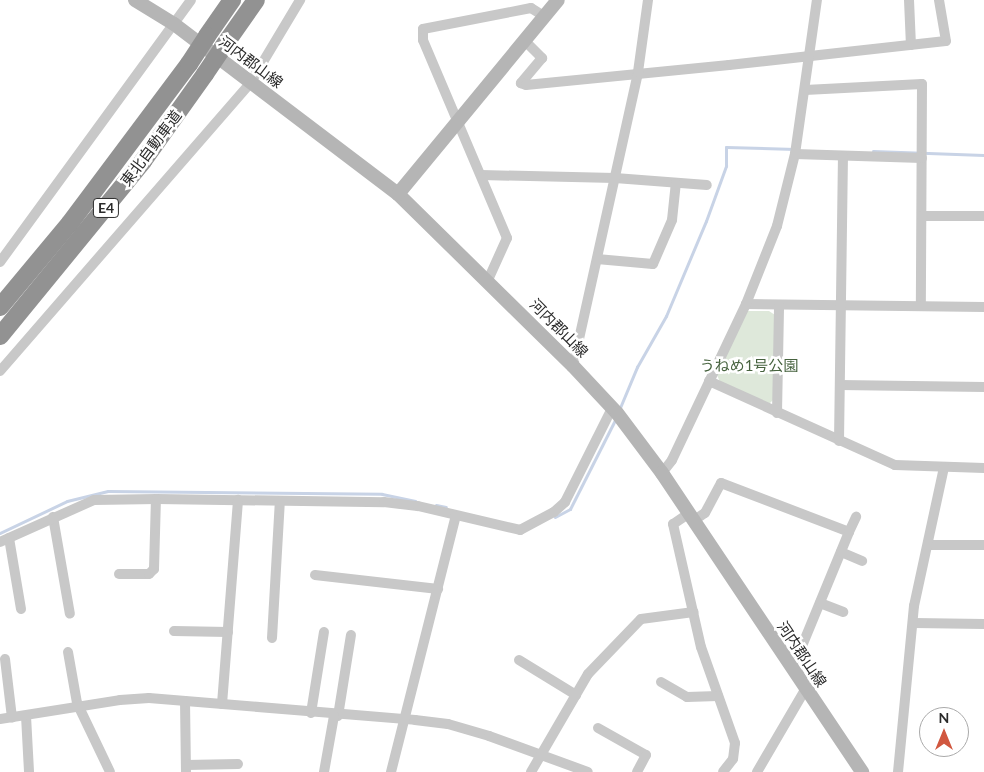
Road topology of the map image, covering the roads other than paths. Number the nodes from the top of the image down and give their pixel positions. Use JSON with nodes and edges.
{"nodes":[{"id":1,"x":134,"y":0,"type":"edge"},
{"id":2,"x":191,"y":0,"type":"edge"},
{"id":3,"x":232,"y":0,"type":"edge"},
{"id":4,"x":256,"y":0,"type":"edge"},
{"id":5,"x":300,"y":0,"type":"edge"},
{"id":6,"x":558,"y":0,"type":"edge"},
{"id":7,"x":648,"y":0,"type":"edge"},
{"id":8,"x":817,"y":0,"type":"edge"},
{"id":9,"x":909,"y":0,"type":"edge"},
{"id":10,"x":939,"y":0,"type":"edge"},
{"id":11,"x":544,"y":16,"type":"junction"},
{"id":12,"x":174,"y":24,"type":"junction"},
{"id":13,"x":526,"y":42,"type":"junction"},
{"id":14,"x":911,"y":45,"type":"junction"},
{"id":15,"x":809,"y":56,"type":"junction"},
{"id":16,"x":638,"y":72,"type":"junction"},
{"id":17,"x":250,"y":82,"type":"junction"},
{"id":18,"x":806,"y":90,"type":"junction"},
{"id":19,"x":458,"y":123,"type":"junction"},
{"id":20,"x":795,"y":154,"type":"junction"},
{"id":21,"x":843,"y":156,"type":"junction"},
{"id":22,"x":922,"y":158,"type":"junction"},
{"id":23,"x":481,"y":174,"type":"junction"},
{"id":24,"x":615,"y":178,"type":"junction"},
{"id":25,"x":676,"y":183,"type":"junction"},
{"id":26,"x":707,"y":185,"type":"dead end"},
{"id":27,"x":398,"y":194,"type":"junction"},
{"id":28,"x":922,"y":216,"type":"junction"},
{"id":29,"x":984,"y":216,"type":"edge"},
{"id":30,"x":597,"y":259,"type":"junction"},
{"id":31,"x":0,"y":262,"type":"edge"},
{"id":32,"x":488,"y":280,"type":"junction"},
{"id":33,"x":746,"y":304,"type":"junction"},
{"id":34,"x":779,"y":305,"type":"junction"},
{"id":35,"x":841,"y":306,"type":"junction"},
{"id":36,"x":921,"y":306,"type":"junction"},
{"id":37,"x":0,"y":307,"type":"edge"},
{"id":38,"x":984,"y":307,"type":"edge"},
{"id":39,"x":0,"y":336,"type":"edge"},
{"id":40,"x":573,"y":366,"type":"junction"},
{"id":41,"x":0,"y":371,"type":"edge"},
{"id":42,"x":709,"y":382,"type":"junction"},
{"id":43,"x":840,"y":386,"type":"junction"},
{"id":44,"x":984,"y":387,"type":"edge"},
{"id":45,"x":777,"y":413,"type":"junction"},
{"id":46,"x":617,"y":414,"type":"junction"},
{"id":47,"x":839,"y":441,"type":"junction"},
{"id":48,"x":944,"y":467,"type":"junction"},
{"id":49,"x":984,"y":468,"type":"edge"},
{"id":50,"x":662,"y":473,"type":"junction"},
{"id":51,"x":156,"y":499,"type":"junction"},
{"id":52,"x":238,"y":500,"type":"junction"},
{"id":53,"x":280,"y":501,"type":"junction"},
{"id":54,"x":456,"y":516,"type":"junction"},
{"id":55,"x":856,"y":516,"type":"dead end"},
{"id":56,"x":53,"y":517,"type":"junction"},
{"id":57,"x":691,"y":518,"type":"junction"},
{"id":58,"x":849,"y":532,"type":"junction"},
{"id":59,"x":4,"y":540,"type":"edge"},
{"id":60,"x":928,"y":545,"type":"junction"},
{"id":61,"x":984,"y":545,"type":"edge"},
{"id":62,"x":841,"y":552,"type":"junction"},
{"id":63,"x":862,"y":561,"type":"dead end"},
{"id":64,"x":119,"y":574,"type":"dead end"},
{"id":65,"x":316,"y":575,"type":"dead end"},
{"id":66,"x":438,"y":589,"type":"junction"},
{"id":67,"x":820,"y":603,"type":"junction"},
{"id":68,"x":21,"y":609,"type":"dead end"},
{"id":69,"x":694,"y":612,"type":"junction"},
{"id":70,"x":843,"y":612,"type":"dead end"},
{"id":71,"x":70,"y":614,"type":"dead end"},
{"id":72,"x":914,"y":623,"type":"junction"},
{"id":73,"x":984,"y":624,"type":"edge"},
{"id":74,"x":174,"y":631,"type":"dead end"},
{"id":75,"x":228,"y":632,"type":"junction"},
{"id":76,"x":324,"y":632,"type":"dead end"},
{"id":77,"x":351,"y":635,"type":"dead end"},
{"id":78,"x":272,"y":638,"type":"dead end"},
{"id":79,"x":68,"y":652,"type":"dead end"},
{"id":80,"x":5,"y":658,"type":"dead end"},
{"id":81,"x":519,"y":660,"type":"dead end"},
{"id":82,"x":789,"y":664,"type":"junction"},
{"id":83,"x":661,"y":682,"type":"dead end"},
{"id":84,"x":806,"y":688,"type":"junction"},
{"id":85,"x":576,"y":695,"type":"junction"},
{"id":86,"x":718,"y":696,"type":"junction"},
{"id":87,"x":185,"y":701,"type":"junction"},
{"id":88,"x":222,"y":704,"type":"junction"},
{"id":89,"x":79,"y":708,"type":"junction"},
{"id":90,"x":311,"y":713,"type":"junction"},
{"id":91,"x":26,"y":716,"type":"junction"},
{"id":92,"x":336,"y":716,"type":"junction"},
{"id":93,"x":12,"y":718,"type":"junction"},
{"id":94,"x":0,"y":719,"type":"edge"},
{"id":95,"x":402,"y":719,"type":"junction"},
{"id":96,"x":598,"y":728,"type":"dead end"},
{"id":97,"x":541,"y":755,"type":"junction"},
{"id":98,"x":238,"y":764,"type":"dead end"},
{"id":99,"x":186,"y":768,"type":"edge"},
{"id":100,"x":29,"y":772,"type":"edge"},
{"id":101,"x":110,"y":772,"type":"edge"},
{"id":102,"x":324,"y":772,"type":"edge"},
{"id":103,"x":391,"y":772,"type":"edge"},
{"id":104,"x":531,"y":772,"type":"edge"},
{"id":105,"x":588,"y":772,"type":"edge"},
{"id":106,"x":637,"y":772,"type":"edge"},
{"id":107,"x":723,"y":772,"type":"edge"},
{"id":108,"x":757,"y":772,"type":"edge"},
{"id":109,"x":862,"y":772,"type":"edge"},
{"id":110,"x":898,"y":772,"type":"edge"}],
"edges":[{"from":1,"to":12,"type":"main road","name":"河内郡山線"},
{"from":2,"to":12,"type":"street"},
{"from":3,"to":37,"type":"highway","name":"東北自動車道","number":"E4","bridge":true},
{"from":4,"to":39,"type":"highway","name":"東北自動車道","number":"E4","bridge":true},
{"from":5,"to":17,"type":"street"},
{"from":6,"to":11,"type":"main road"},
{"from":7,"to":16,"type":"street"},
{"from":8,"to":15,"type":"street"},
{"from":9,"to":14,"type":"street"},
{"from":10,"to":14,"type":"street"},
{"from":11,"to":13,"type":"main road"},
{"from":11,"to":19,"type":"street"},
{"from":12,"to":17,"type":"main road","name":"河内郡山線"},
{"from":12,"to":31,"type":"street"},
{"from":13,"to":16,"type":"street"},
{"from":13,"to":19,"type":"main road"},
{"from":14,"to":15,"type":"street"},
{"from":15,"to":16,"type":"street"},
{"from":15,"to":18,"type":"street"},
{"from":16,"to":24,"type":"street"},
{"from":17,"to":27,"type":"main road","name":"河内郡山線"},
{"from":17,"to":41,"type":"street"},
{"from":18,"to":20,"type":"street"},
{"from":18,"to":22,"type":"street"},
{"from":19,"to":23,"type":"street"},
{"from":19,"to":27,"type":"main road"},
{"from":20,"to":21,"type":"street"},
{"from":20,"to":33,"type":"street"},
{"from":21,"to":22,"type":"street"},
{"from":21,"to":35,"type":"street"},
{"from":22,"to":28,"type":"street"},
{"from":23,"to":24,"type":"street"},
{"from":23,"to":32,"type":"street"},
{"from":24,"to":25,"type":"street"},
{"from":24,"to":30,"type":"street"},
{"from":25,"to":26,"type":"street"},
{"from":25,"to":30,"type":"street"},
{"from":27,"to":32,"type":"main road","name":"河内郡山線"},
{"from":28,"to":29,"type":"street"},
{"from":28,"to":36,"type":"street"},
{"from":30,"to":40,"type":"street"},
{"from":32,"to":40,"type":"main road","name":"河内郡山線"},
{"from":33,"to":34,"type":"street"},
{"from":33,"to":42,"type":"street"},
{"from":34,"to":35,"type":"street"},
{"from":34,"to":45,"type":"street"},
{"from":35,"to":36,"type":"street"},
{"from":35,"to":43,"type":"street"},
{"from":36,"to":38,"type":"street"},
{"from":40,"to":46,"type":"main road","name":"河内郡山線"},
{"from":42,"to":45,"type":"street"},
{"from":42,"to":50,"type":"street"},
{"from":43,"to":44,"type":"street"},
{"from":43,"to":47,"type":"street"},
{"from":45,"to":47,"type":"street"},
{"from":46,"to":50,"type":"main road","name":"河内郡山線"},
{"from":46,"to":54,"type":"street"},
{"from":47,"to":48,"type":"street"},
{"from":48,"to":49,"type":"street"},
{"from":48,"to":60,"type":"street"},
{"from":50,"to":57,"type":"main road","name":"河内郡山線"},
{"from":51,"to":52,"type":"street"},
{"from":51,"to":56,"type":"street"},
{"from":51,"to":64,"type":"street"},
{"from":52,"to":53,"type":"street"},
{"from":52,"to":75,"type":"street"},
{"from":53,"to":54,"type":"street"},
{"from":53,"to":78,"type":"street"},
{"from":54,"to":66,"type":"street"},
{"from":55,"to":58,"type":"street"},
{"from":56,"to":59,"type":"street"},
{"from":56,"to":71,"type":"street"},
{"from":57,"to":58,"type":"street"},
{"from":57,"to":69,"type":"street"},
{"from":57,"to":82,"type":"main road","name":"河内郡山線"},
{"from":58,"to":62,"type":"street"},
{"from":59,"to":68,"type":"street"},
{"from":60,"to":61,"type":"street"},
{"from":60,"to":72,"type":"street"},
{"from":62,"to":63,"type":"street"},
{"from":62,"to":67,"type":"street"},
{"from":65,"to":66,"type":"street"},
{"from":66,"to":95,"type":"street"},
{"from":67,"to":70,"type":"street"},
{"from":67,"to":82,"type":"street"},
{"from":69,"to":85,"type":"street"},
{"from":69,"to":86,"type":"street"},
{"from":72,"to":73,"type":"street"},
{"from":72,"to":110,"type":"street"},
{"from":74,"to":75,"type":"street"},
{"from":75,"to":88,"type":"street"},
{"from":76,"to":90,"type":"street"},
{"from":77,"to":92,"type":"street"},
{"from":79,"to":89,"type":"street"},
{"from":80,"to":93,"type":"street"},
{"from":81,"to":85,"type":"street"},
{"from":82,"to":84,"type":"main road","name":"河内郡山線"},
{"from":83,"to":86,"type":"street"},
{"from":84,"to":108,"type":"street"},
{"from":84,"to":109,"type":"main road","name":"河内郡山線"},
{"from":85,"to":97,"type":"street"},
{"from":86,"to":107,"type":"street"},
{"from":87,"to":88,"type":"street"},
{"from":87,"to":89,"type":"street"},
{"from":87,"to":99,"type":"street"},
{"from":88,"to":90,"type":"street"},
{"from":89,"to":91,"type":"street"},
{"from":89,"to":101,"type":"street"},
{"from":90,"to":92,"type":"street"},
{"from":91,"to":93,"type":"street"},
{"from":91,"to":100,"type":"street"},
{"from":92,"to":95,"type":"street"},
{"from":92,"to":102,"type":"street"},
{"from":93,"to":94,"type":"street"},
{"from":95,"to":97,"type":"street"},
{"from":95,"to":103,"type":"street"},
{"from":96,"to":106,"type":"street"},
{"from":97,"to":104,"type":"street"},
{"from":97,"to":105,"type":"street"},
{"from":98,"to":99,"type":"street"}]}
